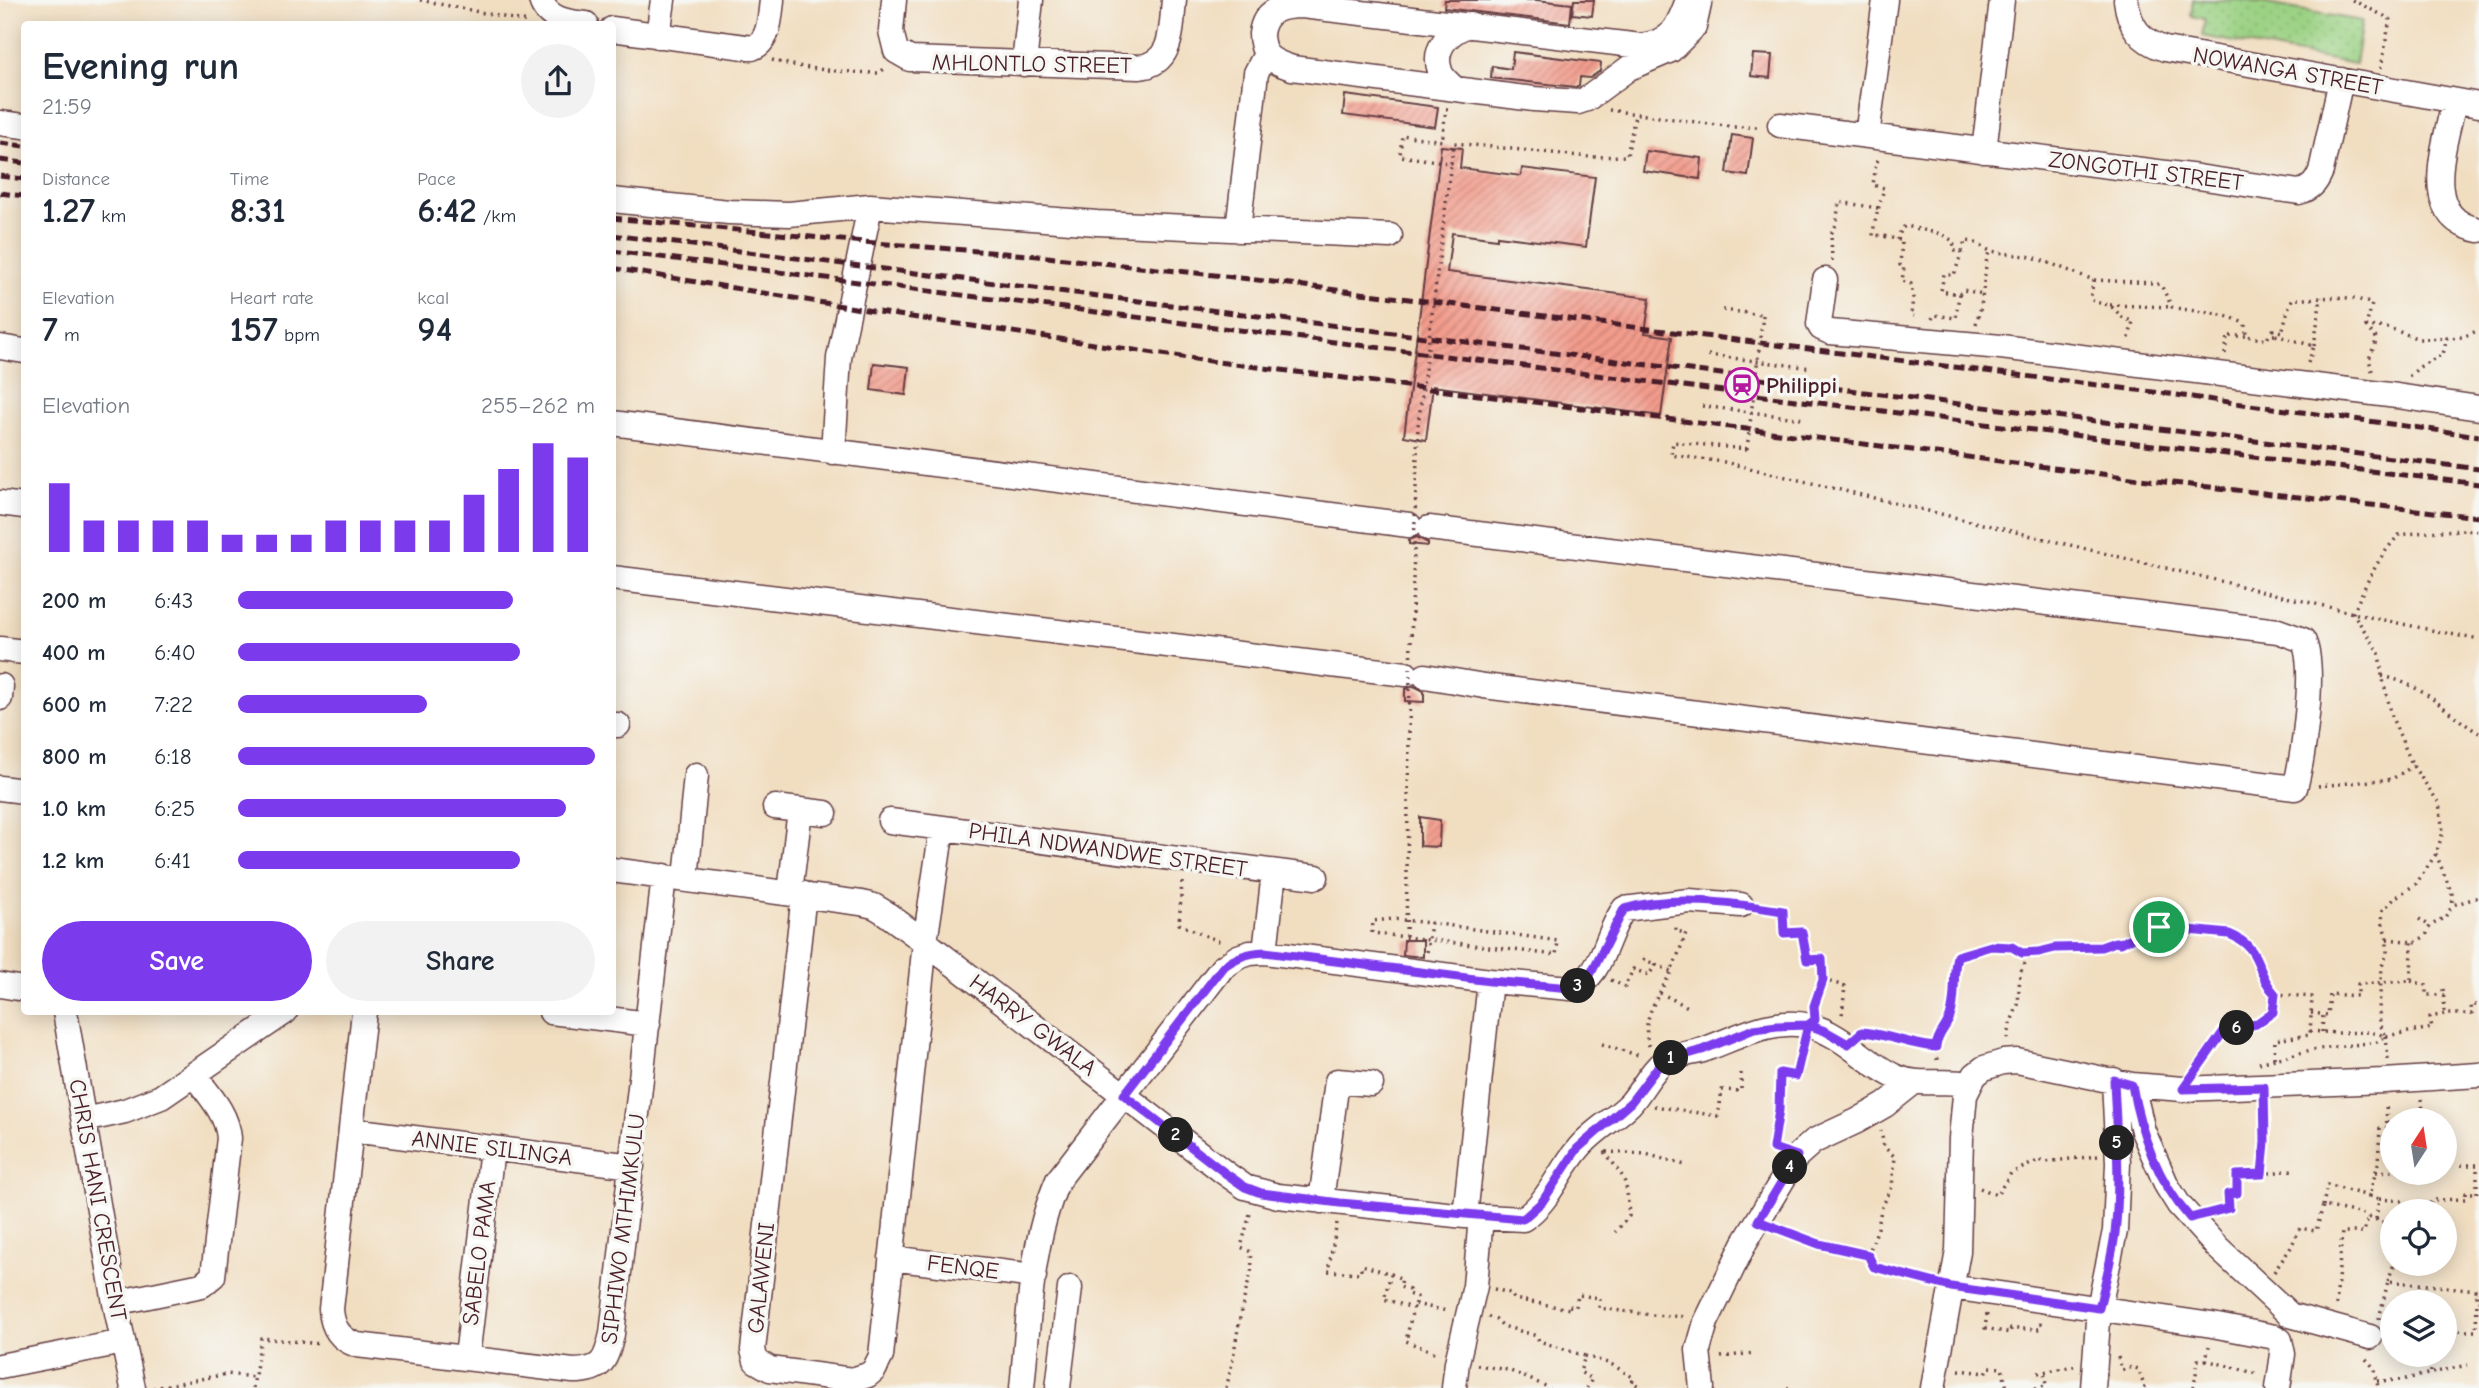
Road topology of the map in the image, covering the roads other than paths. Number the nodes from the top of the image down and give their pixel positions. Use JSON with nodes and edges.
{"nodes":[{"id":1,"x":663,"y":0,"type":"edge"},
{"id":2,"x":772,"y":0,"type":"edge"},
{"id":3,"x":894,"y":0,"type":"edge"},
{"id":4,"x":1031,"y":0,"type":"edge"},
{"id":5,"x":1174,"y":0,"type":"edge"},
{"id":6,"x":1688,"y":0,"type":"edge"},
{"id":7,"x":1700,"y":0,"type":"edge"},
{"id":8,"x":1885,"y":0,"type":"edge"},
{"id":9,"x":2002,"y":0,"type":"edge"},
{"id":10,"x":2126,"y":0,"type":"edge"},
{"id":11,"x":545,"y":7,"type":"edge"},
{"id":12,"x":569,"y":21,"type":"edge"},
{"id":13,"x":1470,"y":25,"type":"junction"},
{"id":14,"x":616,"y":30,"type":"edge"},
{"id":15,"x":658,"y":36,"type":"junction"},
{"id":16,"x":1266,"y":54,"type":"junction"},
{"id":17,"x":1024,"y":64,"type":"junction"},
{"id":18,"x":2341,"y":80,"type":"junction"},
{"id":19,"x":1456,"y":99,"type":"junction"},
{"id":20,"x":2454,"y":101,"type":"junction"},
{"id":21,"x":2479,"y":106,"type":"edge"},
{"id":22,"x":0,"y":123,"type":"edge"},
{"id":23,"x":1780,"y":125,"type":"road end"},
{"id":24,"x":21,"y":126,"type":"edge"},
{"id":25,"x":1877,"y":137,"type":"junction"},
{"id":26,"x":1984,"y":151,"type":"junction"},
{"id":27,"x":616,"y":200,"type":"edge"},
{"id":28,"x":870,"y":206,"type":"junction"},
{"id":29,"x":1238,"y":230,"type":"junction"},
{"id":30,"x":2479,"y":230,"type":"edge"},
{"id":31,"x":1390,"y":236,"type":"dead end"},
{"id":32,"x":1825,"y":279,"type":"road end"},
{"id":33,"x":0,"y":347,"type":"edge"},
{"id":34,"x":21,"y":350,"type":"edge"},
{"id":35,"x":2479,"y":408,"type":"edge"},
{"id":36,"x":616,"y":424,"type":"edge"},
{"id":37,"x":833,"y":452,"type":"junction"},
{"id":38,"x":0,"y":503,"type":"edge"},
{"id":39,"x":21,"y":506,"type":"edge"},
{"id":40,"x":616,"y":578,"type":"edge"},
{"id":41,"x":0,"y":649,"type":"edge"},
{"id":42,"x":21,"y":652,"type":"edge"},
{"id":43,"x":696,"y":775,"type":"dead end"},
{"id":44,"x":0,"y":788,"type":"edge"},
{"id":45,"x":21,"y":791,"type":"edge"},
{"id":46,"x":775,"y":807,"type":"dead end"},
{"id":47,"x":800,"y":810,"type":"junction"},
{"id":48,"x":825,"y":813,"type":"dead end"},
{"id":49,"x":890,"y":821,"type":"dead end"},
{"id":50,"x":942,"y":828,"type":"junction"},
{"id":51,"x":616,"y":870,"type":"edge"},
{"id":52,"x":1274,"y":872,"type":"junction"},
{"id":53,"x":675,"y":877,"type":"junction"},
{"id":54,"x":1316,"y":877,"type":"dead end"},
{"id":55,"x":797,"y":893,"type":"junction"},
{"id":56,"x":1741,"y":905,"type":"road end"},
{"id":57,"x":925,"y":942,"type":"junction"},
{"id":58,"x":1265,"y":952,"type":"junction"},
{"id":59,"x":1490,"y":981,"type":"junction"},
{"id":60,"x":0,"y":985,"type":"edge"},
{"id":61,"x":21,"y":988,"type":"edge"},
{"id":62,"x":66,"y":1015,"type":"edge"},
{"id":63,"x":281,"y":1015,"type":"edge"},
{"id":64,"x":364,"y":1015,"type":"edge"},
{"id":65,"x":575,"y":1015,"type":"edge"},
{"id":66,"x":648,"y":1024,"type":"junction"},
{"id":67,"x":2479,"y":1074,"type":"edge"},
{"id":68,"x":194,"y":1075,"type":"junction"},
{"id":69,"x":1914,"y":1082,"type":"junction"},
{"id":70,"x":2123,"y":1082,"type":"junction"},
{"id":71,"x":1959,"y":1083,"type":"junction"},
{"id":72,"x":1371,"y":1084,"type":"dead end"},
{"id":73,"x":1124,"y":1095,"type":"junction"},
{"id":74,"x":84,"y":1120,"type":"junction"},
{"id":75,"x":352,"y":1130,"type":"junction"},
{"id":76,"x":492,"y":1149,"type":"junction"},
{"id":77,"x":632,"y":1166,"type":"junction"},
{"id":78,"x":1330,"y":1202,"type":"junction"},
{"id":79,"x":1473,"y":1216,"type":"junction"},
{"id":80,"x":891,"y":1258,"type":"junction"},
{"id":81,"x":1034,"y":1276,"type":"junction"},
{"id":82,"x":1951,"y":1287,"type":"junction"},
{"id":83,"x":1070,"y":1288,"type":"dead end"},
{"id":84,"x":115,"y":1303,"type":"junction"},
{"id":85,"x":2099,"y":1308,"type":"junction"},
{"id":86,"x":2296,"y":1318,"type":"junction"},
{"id":87,"x":2370,"y":1337,"type":"road end"},
{"id":88,"x":1027,"y":1338,"type":"junction"},
{"id":89,"x":1063,"y":1341,"type":"junction"},
{"id":90,"x":122,"y":1342,"type":"junction"},
{"id":91,"x":2283,"y":1348,"type":"junction"},
{"id":92,"x":467,"y":1357,"type":"junction"},
{"id":93,"x":0,"y":1366,"type":"edge"},
{"id":94,"x":2094,"y":1366,"type":"edge"},
{"id":95,"x":1934,"y":1378,"type":"edge"},
{"id":96,"x":2279,"y":1384,"type":"edge"},
{"id":97,"x":133,"y":1388,"type":"edge"},
{"id":98,"x":1022,"y":1388,"type":"edge"},
{"id":99,"x":1058,"y":1388,"type":"edge"},
{"id":100,"x":1454,"y":1388,"type":"edge"},
{"id":101,"x":1702,"y":1388,"type":"edge"}],
"edges":[{"from":1,"to":15,"type":"street"},
{"from":2,"to":15,"type":"street"},
{"from":3,"to":17,"type":"street","name":"MHLONTLO STREET"},
{"from":4,"to":17,"type":"street"},
{"from":5,"to":17,"type":"street","name":"MHLONTLO STREET"},
{"from":6,"to":13,"type":"street"},
{"from":7,"to":19,"type":"street"},
{"from":8,"to":25,"type":"street"},
{"from":9,"to":26,"type":"street"},
{"from":10,"to":18,"type":"street","name":"NOWANGA STREET"},
{"from":11,"to":12,"type":"street"},
{"from":13,"to":16,"type":"street"},
{"from":13,"to":19,"type":"street"},
{"from":14,"to":15,"type":"street"},
{"from":16,"to":19,"type":"street"},
{"from":16,"to":29,"type":"street"},
{"from":18,"to":20,"type":"street","name":"NOWANGA STREET"},
{"from":18,"to":26,"type":"street","name":"ZONGOTHI STREET"},
{"from":20,"to":21,"type":"street","name":"NOWANGA STREET"},
{"from":20,"to":30,"type":"street"},
{"from":22,"to":24,"type":"street"},
{"from":23,"to":25,"type":"street","name":"ZONGOTHI STREET"},
{"from":25,"to":26,"type":"street","name":"ZONGOTHI STREET"},
{"from":27,"to":28,"type":"street"},
{"from":28,"to":29,"type":"street"},
{"from":28,"to":37,"type":"street"},
{"from":29,"to":31,"type":"street"},
{"from":32,"to":35,"type":"street"},
{"from":33,"to":34,"type":"street"},
{"from":36,"to":37,"type":"street"},
{"from":37,"to":40,"type":"street"},
{"from":38,"to":39,"type":"street"},
{"from":41,"to":42,"type":"street"},
{"from":43,"to":53,"type":"street","name":"SIPHIWO MTHIMKULU"},
{"from":44,"to":45,"type":"street"},
{"from":46,"to":47,"type":"street"},
{"from":47,"to":48,"type":"street"},
{"from":47,"to":55,"type":"street"},
{"from":49,"to":50,"type":"street","name":"PHILA NDWANDWE STREET"},
{"from":50,"to":52,"type":"street","name":"PHILA NDWANDWE STREET"},
{"from":50,"to":57,"type":"street","name":"PHILA NDWANDWE STREET"},
{"from":51,"to":53,"type":"street","name":"HARRY GWALA"},
{"from":52,"to":54,"type":"street","name":"PHILA NDWANDWE STREET"},
{"from":52,"to":58,"type":"street","name":"PHILA NDWANDWE STREET"},
{"from":53,"to":55,"type":"street","name":"HARRY GWALA"},
{"from":53,"to":66,"type":"street","name":"SIPHIWO MTHIMKULU"},
{"from":55,"to":57,"type":"street","name":"HARRY GWALA"},
{"from":55,"to":80,"type":"street","name":"GALAWENI"},
{"from":56,"to":59,"type":"street"},
{"from":57,"to":73,"type":"street","name":"HARRY GWALA"},
{"from":57,"to":80,"type":"street","name":"GALAWENI"},
{"from":58,"to":59,"type":"street"},
{"from":58,"to":73,"type":"street"},
{"from":59,"to":79,"type":"street"},
{"from":60,"to":61,"type":"street"},
{"from":62,"to":74,"type":"street","name":"CHRIS HANI CRESCENT"},
{"from":63,"to":68,"type":"street"},
{"from":64,"to":75,"type":"street"},
{"from":65,"to":66,"type":"street"},
{"from":66,"to":77,"type":"street","name":"SIPHIWO MTHIMKULU"},
{"from":67,"to":70,"type":"street"},
{"from":68,"to":74,"type":"street"},
{"from":68,"to":84,"type":"street"},
{"from":69,"to":71,"type":"street"},
{"from":69,"to":79,"type":"street","name":"HARRY GWALA"},
{"from":69,"to":101,"type":"street"},
{"from":70,"to":71,"type":"street"},
{"from":70,"to":85,"type":"street"},
{"from":70,"to":86,"type":"street"},
{"from":71,"to":82,"type":"street"},
{"from":72,"to":78,"type":"street"},
{"from":73,"to":78,"type":"street","name":"HARRY GWALA"},
{"from":73,"to":81,"type":"street"},
{"from":74,"to":84,"type":"street","name":"CHRIS HANI CRESCENT"},
{"from":75,"to":76,"type":"street","name":"ANNIE SILINGA"},
{"from":75,"to":92,"type":"street","name":"SIPHIWO MTHIMKULU"},
{"from":76,"to":77,"type":"street","name":"ANNIE SILINGA"},
{"from":76,"to":92,"type":"street","name":"SABELO PAMA"},
{"from":77,"to":92,"type":"street","name":"SIPHIWO MTHIMKULU"},
{"from":78,"to":79,"type":"street","name":"HARRY GWALA"},
{"from":79,"to":100,"type":"street"},
{"from":80,"to":81,"type":"street","name":"FENQE"},
{"from":81,"to":88,"type":"street"},
{"from":82,"to":85,"type":"street"},
{"from":82,"to":95,"type":"street"},
{"from":83,"to":89,"type":"street"},
{"from":84,"to":90,"type":"street","name":"CHRIS HANI CRESCENT"},
{"from":85,"to":91,"type":"street"},
{"from":85,"to":94,"type":"street"},
{"from":86,"to":87,"type":"street"},
{"from":86,"to":91,"type":"street"},
{"from":88,"to":89,"type":"street"},
{"from":88,"to":98,"type":"street"},
{"from":89,"to":99,"type":"street"},
{"from":90,"to":93,"type":"street"},
{"from":90,"to":97,"type":"street","name":"CHRIS HANI CRESCENT"},
{"from":91,"to":96,"type":"street"}]}
